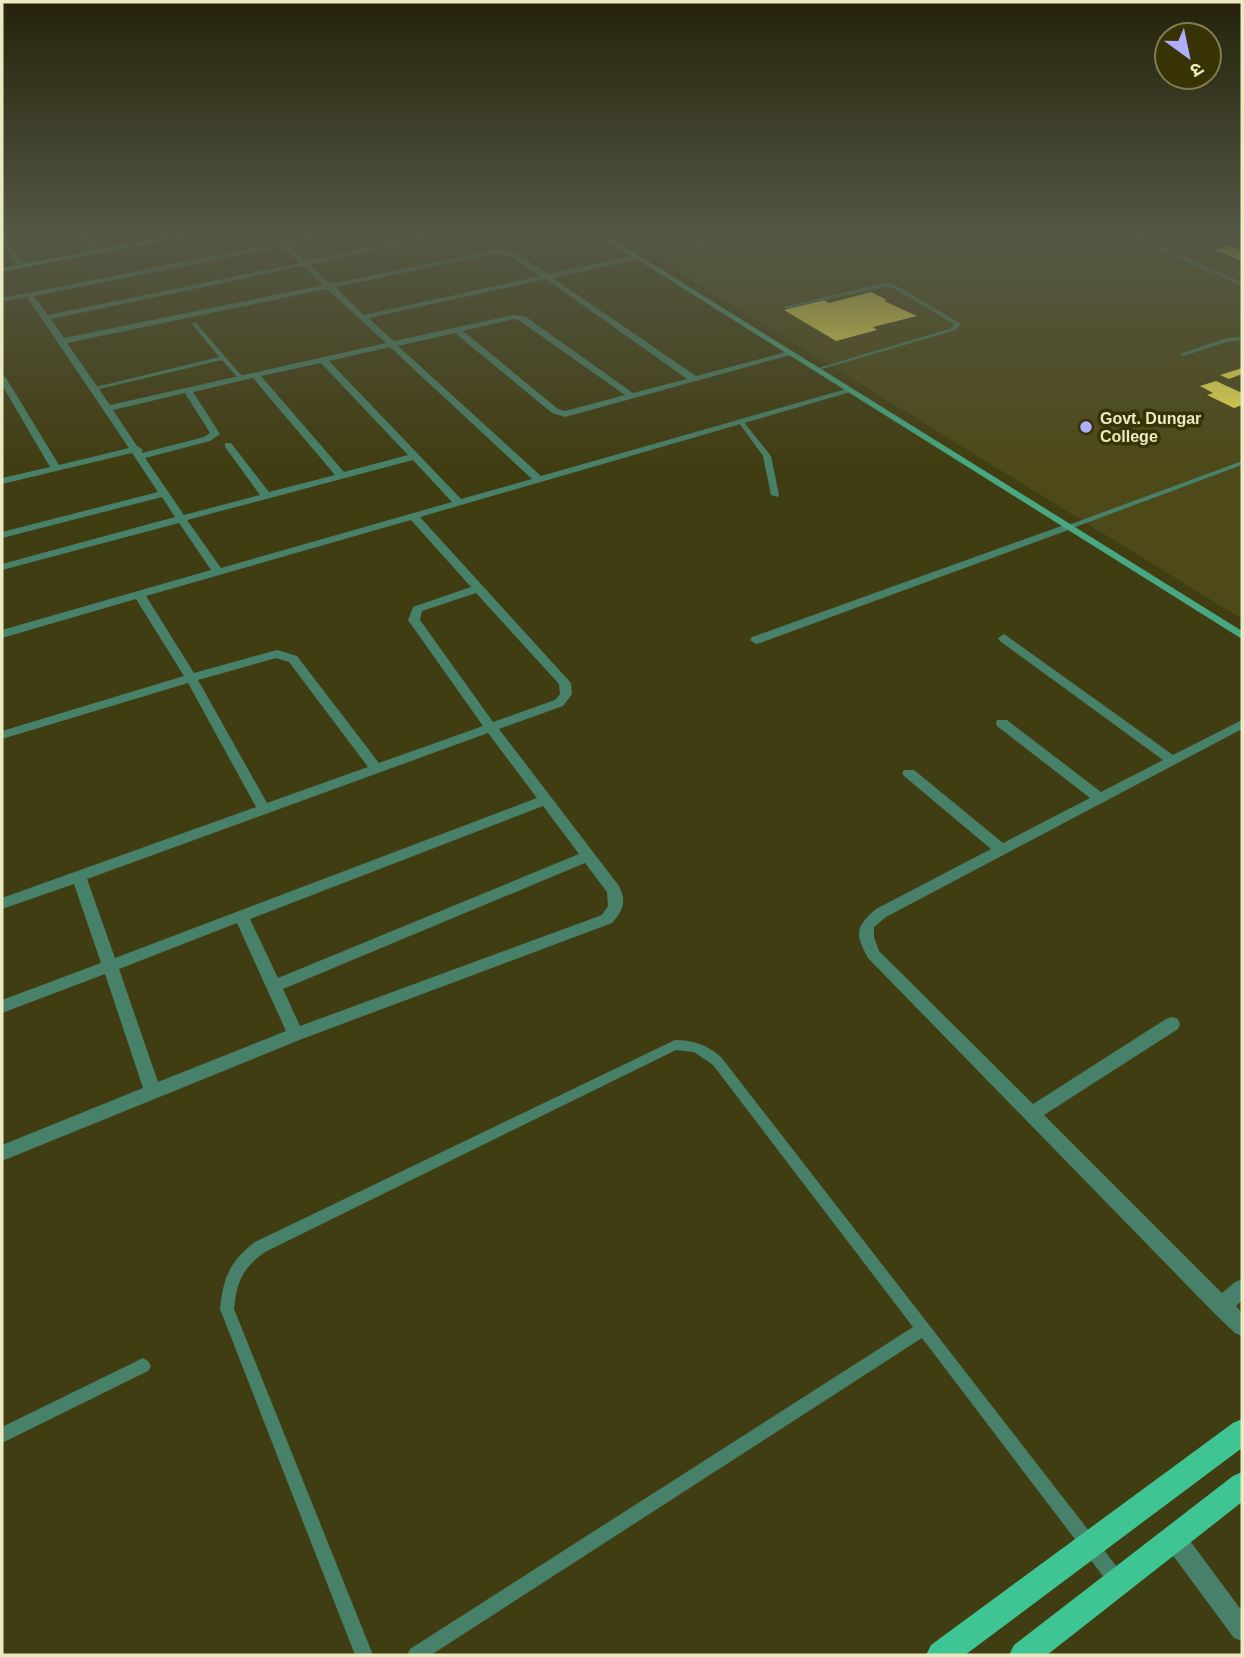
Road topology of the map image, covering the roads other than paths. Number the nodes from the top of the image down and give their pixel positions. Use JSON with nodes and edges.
{"nodes":[{"id":1,"x":42,"y":312,"type":"edge"},
{"id":2,"x":73,"y":312,"type":"edge"},
{"id":3,"x":198,"y":312,"type":"edge"},
{"id":4,"x":359,"y":312,"type":"edge"},
{"id":5,"x":385,"y":312,"type":"edge"},
{"id":6,"x":598,"y":312,"type":"edge"},
{"id":7,"x":724,"y":312,"type":"edge"},
{"id":8,"x":938,"y":312,"type":"edge"},
{"id":9,"x":364,"y":317,"type":"junction"},
{"id":10,"x":46,"y":318,"type":"junction"},
{"id":11,"x":195,"y":324,"type":"dead end"},
{"id":12,"x":455,"y":329,"type":"junction"},
{"id":13,"x":1241,"y":339,"type":"edge"},
{"id":14,"x":63,"y":341,"type":"junction"},
{"id":15,"x":391,"y":343,"type":"junction"},
{"id":16,"x":790,"y":354,"type":"junction"},
{"id":17,"x":1183,"y":354,"type":"dead end"},
{"id":18,"x":223,"y":358,"type":"junction"},
{"id":19,"x":322,"y":359,"type":"junction"},
{"id":20,"x":817,"y":370,"type":"junction"},
{"id":21,"x":254,"y":374,"type":"junction"},
{"id":22,"x":240,"y":377,"type":"junction"},
{"id":23,"x":2,"y":378,"type":"edge"},
{"id":24,"x":695,"y":380,"type":"junction"},
{"id":25,"x":94,"y":388,"type":"junction"},
{"id":26,"x":187,"y":389,"type":"junction"},
{"id":27,"x":849,"y":391,"type":"junction"},
{"id":28,"x":6,"y":394,"type":"edge"},
{"id":29,"x":633,"y":397,"type":"junction"},
{"id":30,"x":108,"y":408,"type":"junction"},
{"id":31,"x":741,"y":422,"type":"junction"},
{"id":32,"x":228,"y":445,"type":"dead end"},
{"id":33,"x":139,"y":453,"type":"junction"},
{"id":34,"x":416,"y":456,"type":"junction"},
{"id":35,"x":1242,"y":463,"type":"edge"},
{"id":36,"x":56,"y":468,"type":"junction"},
{"id":37,"x":341,"y":475,"type":"junction"},
{"id":38,"x":538,"y":479,"type":"junction"},
{"id":39,"x":2,"y":481,"type":"edge"},
{"id":40,"x":163,"y":494,"type":"junction"},
{"id":41,"x":266,"y":495,"type":"junction"},
{"id":42,"x":775,"y":495,"type":"dead end"},
{"id":43,"x":458,"y":502,"type":"junction"},
{"id":44,"x":412,"y":515,"type":"junction"},
{"id":45,"x":179,"y":518,"type":"junction"},
{"id":46,"x":1067,"y":527,"type":"junction"},
{"id":47,"x":2,"y":535,"type":"edge"},
{"id":48,"x":2,"y":566,"type":"edge"},
{"id":49,"x":218,"y":572,"type":"junction"},
{"id":50,"x":479,"y":588,"type":"junction"},
{"id":51,"x":139,"y":595,"type":"junction"},
{"id":52,"x":2,"y":634,"type":"edge"},
{"id":53,"x":1242,"y":636,"type":"edge"},
{"id":54,"x":1004,"y":638,"type":"dead end"},
{"id":55,"x":756,"y":640,"type":"dead end"},
{"id":56,"x":190,"y":676,"type":"junction"},
{"id":57,"x":1002,"y":723,"type":"dead end"},
{"id":58,"x":1242,"y":724,"type":"edge"},
{"id":59,"x":491,"y":728,"type":"junction"},
{"id":60,"x":2,"y":735,"type":"edge"},
{"id":61,"x":1173,"y":761,"type":"junction"},
{"id":62,"x":377,"y":769,"type":"junction"},
{"id":63,"x":909,"y":773,"type":"dead end"},
{"id":64,"x":1100,"y":798,"type":"junction"},
{"id":65,"x":545,"y":800,"type":"junction"},
{"id":66,"x":264,"y":810,"type":"junction"},
{"id":67,"x":1002,"y":850,"type":"junction"},
{"id":68,"x":588,"y":856,"type":"junction"},
{"id":69,"x":79,"y":876,"type":"junction"},
{"id":70,"x":2,"y":904,"type":"edge"},
{"id":71,"x":241,"y":916,"type":"junction"},
{"id":72,"x":110,"y":966,"type":"junction"},
{"id":73,"x":274,"y":986,"type":"junction"},
{"id":74,"x":2,"y":1007,"type":"edge"},
{"id":75,"x":1172,"y":1024,"type":"dead end"},
{"id":76,"x":296,"y":1034,"type":"junction"},
{"id":77,"x":153,"y":1092,"type":"junction"},
{"id":78,"x":1031,"y":1114,"type":"junction"},
{"id":79,"x":3,"y":1148,"type":"edge"},
{"id":80,"x":1242,"y":1288,"type":"edge"},
{"id":81,"x":1220,"y":1306,"type":"junction"},
{"id":82,"x":1242,"y":1326,"type":"edge"},
{"id":83,"x":923,"y":1329,"type":"junction"},
{"id":84,"x":143,"y":1366,"type":"dead end"},
{"id":85,"x":1242,"y":1432,"type":"edge"},
{"id":86,"x":2,"y":1435,"type":"edge"},
{"id":87,"x":1242,"y":1485,"type":"edge"},
{"id":88,"x":1174,"y":1538,"type":"junction"},
{"id":89,"x":1090,"y":1546,"type":"junction"},
{"id":90,"x":1118,"y":1582,"type":"junction"},
{"id":91,"x":1242,"y":1630,"type":"edge"},
{"id":92,"x":364,"y":1655,"type":"edge"},
{"id":93,"x":415,"y":1655,"type":"edge"},
{"id":94,"x":941,"y":1655,"type":"edge"},
{"id":95,"x":1024,"y":1655,"type":"edge"}],
"edges":[{"from":1,"to":10,"type":"street"},
{"from":2,"to":10,"type":"street"},
{"from":3,"to":14,"type":"street"},
{"from":4,"to":9,"type":"street"},
{"from":5,"to":9,"type":"street"},
{"from":6,"to":24,"type":"street"},
{"from":7,"to":16,"type":"street"},
{"from":8,"to":20,"type":"lane"},
{"from":9,"to":15,"type":"street"},
{"from":10,"to":14,"type":"street"},
{"from":11,"to":18,"type":"lane"},
{"from":12,"to":15,"type":"street"},
{"from":12,"to":29,"type":"street"},
{"from":12,"to":29,"type":"street"},
{"from":13,"to":17,"type":"lane"},
{"from":14,"to":25,"type":"street"},
{"from":15,"to":19,"type":"street"},
{"from":15,"to":38,"type":"street"},
{"from":16,"to":20,"type":"street"},
{"from":16,"to":24,"type":"street"},
{"from":18,"to":22,"type":"lane"},
{"from":18,"to":25,"type":"lane"},
{"from":19,"to":21,"type":"street"},
{"from":19,"to":34,"type":"street"},
{"from":20,"to":27,"type":"street"},
{"from":21,"to":22,"type":"street"},
{"from":21,"to":37,"type":"street"},
{"from":22,"to":26,"type":"street"},
{"from":23,"to":28,"type":"street"},
{"from":24,"to":29,"type":"street"},
{"from":25,"to":30,"type":"street"},
{"from":26,"to":30,"type":"street"},
{"from":26,"to":33,"type":"street"},
{"from":27,"to":31,"type":"street"},
{"from":27,"to":46,"type":"street"},
{"from":28,"to":36,"type":"street"},
{"from":30,"to":33,"type":"street"},
{"from":31,"to":38,"type":"street"},
{"from":31,"to":42,"type":"lane"},
{"from":32,"to":41,"type":"street"},
{"from":33,"to":36,"type":"street"},
{"from":33,"to":40,"type":"street"},
{"from":34,"to":37,"type":"street"},
{"from":34,"to":43,"type":"street"},
{"from":35,"to":46,"type":"lane"},
{"from":36,"to":39,"type":"street"},
{"from":37,"to":41,"type":"street"},
{"from":38,"to":43,"type":"street"},
{"from":40,"to":45,"type":"street"},
{"from":40,"to":47,"type":"street"},
{"from":41,"to":45,"type":"street"},
{"from":43,"to":44,"type":"street"},
{"from":44,"to":49,"type":"street"},
{"from":44,"to":50,"type":"street"},
{"from":45,"to":48,"type":"street"},
{"from":45,"to":49,"type":"street"},
{"from":46,"to":53,"type":"street"},
{"from":46,"to":55,"type":"street"},
{"from":49,"to":51,"type":"street"},
{"from":50,"to":59,"type":"street"},
{"from":50,"to":59,"type":"street"},
{"from":51,"to":52,"type":"street"},
{"from":51,"to":56,"type":"street"},
{"from":54,"to":61,"type":"street"},
{"from":56,"to":60,"type":"street"},
{"from":56,"to":62,"type":"street"},
{"from":56,"to":66,"type":"street"},
{"from":57,"to":64,"type":"street"},
{"from":58,"to":61,"type":"street"},
{"from":59,"to":62,"type":"street"},
{"from":59,"to":65,"type":"street"},
{"from":61,"to":64,"type":"street"},
{"from":62,"to":66,"type":"street"},
{"from":63,"to":67,"type":"street"},
{"from":64,"to":67,"type":"street"},
{"from":65,"to":68,"type":"street"},
{"from":65,"to":71,"type":"street"},
{"from":66,"to":69,"type":"street"},
{"from":67,"to":78,"type":"street"},
{"from":68,"to":73,"type":"street"},
{"from":68,"to":76,"type":"street"},
{"from":69,"to":70,"type":"street"},
{"from":69,"to":72,"type":"street"},
{"from":71,"to":72,"type":"street"},
{"from":71,"to":73,"type":"street"},
{"from":72,"to":74,"type":"street"},
{"from":72,"to":77,"type":"street"},
{"from":73,"to":76,"type":"street"},
{"from":75,"to":78,"type":"street"},
{"from":76,"to":77,"type":"street"},
{"from":77,"to":79,"type":"street"},
{"from":78,"to":81,"type":"street"},
{"from":80,"to":81,"type":"street"},
{"from":81,"to":82,"type":"street"},
{"from":83,"to":89,"type":"lane"},
{"from":83,"to":92,"type":"lane"},
{"from":83,"to":93,"type":"lane"},
{"from":84,"to":86,"type":"lane"},
{"from":85,"to":89,"type":"main road"},
{"from":87,"to":88,"type":"main road"},
{"from":88,"to":90,"type":"main road"},
{"from":88,"to":91,"type":"street"},
{"from":89,"to":90,"type":"lane"},
{"from":89,"to":94,"type":"main road"},
{"from":90,"to":95,"type":"main road"}]}
